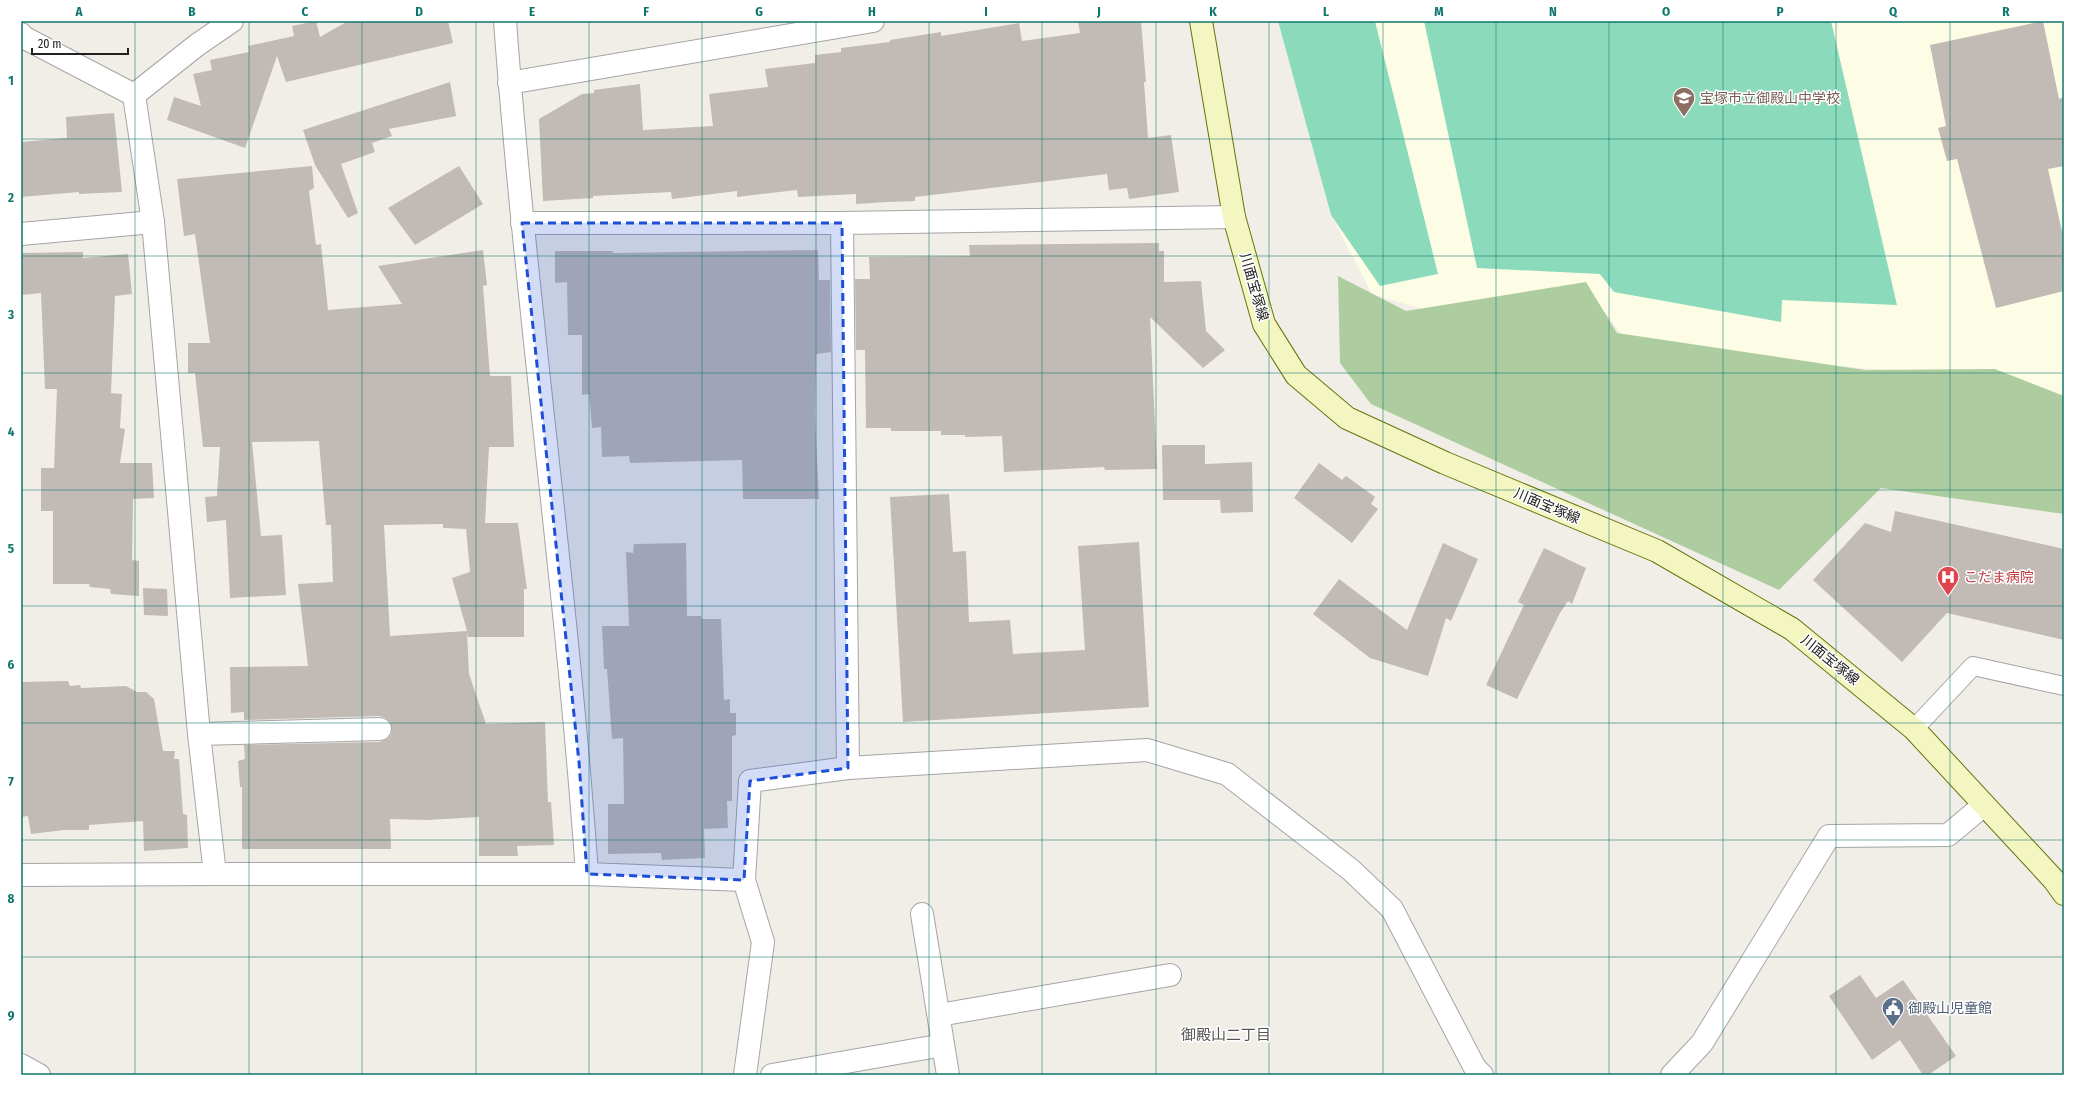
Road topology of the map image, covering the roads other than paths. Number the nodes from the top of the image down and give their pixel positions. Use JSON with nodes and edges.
{"nodes":[{"id":1,"x":232,"y":21,"type":"edge"},
{"id":2,"x":505,"y":21,"type":"edge"},
{"id":3,"x":873,"y":21,"type":"edge"},
{"id":4,"x":1201,"y":21,"type":"edge"},
{"id":5,"x":21,"y":34,"type":"edge"},
{"id":6,"x":509,"y":83,"type":"junction"},
{"id":7,"x":134,"y":95,"type":"junction"},
{"id":8,"x":1234,"y":217,"type":"junction"},
{"id":9,"x":153,"y":222,"type":"junction"},
{"id":10,"x":522,"y":223,"type":"junction"},
{"id":11,"x":842,"y":223,"type":"junction"},
{"id":12,"x":21,"y":234,"type":"edge"},
{"id":13,"x":2064,"y":686,"type":"edge"},
{"id":14,"x":380,"y":729,"type":"dead end"},
{"id":15,"x":1914,"y":729,"type":"junction"},
{"id":16,"x":199,"y":734,"type":"junction"},
{"id":17,"x":848,"y":768,"type":"junction"},
{"id":18,"x":1984,"y":805,"type":"junction"},
{"id":19,"x":215,"y":874,"type":"junction"},
{"id":20,"x":587,"y":874,"type":"junction"},
{"id":21,"x":21,"y":875,"type":"edge"},
{"id":22,"x":744,"y":880,"type":"junction"},
{"id":23,"x":2064,"y":894,"type":"edge"},
{"id":24,"x":922,"y":914,"type":"dead end"},
{"id":25,"x":1170,"y":975,"type":"dead end"},
{"id":26,"x":939,"y":1015,"type":"junction"},
{"id":27,"x":943,"y":1045,"type":"junction"},
{"id":28,"x":21,"y":1065,"type":"edge"},
{"id":29,"x":39,"y":1075,"type":"edge"},
{"id":30,"x":745,"y":1075,"type":"edge"},
{"id":31,"x":772,"y":1075,"type":"edge"},
{"id":32,"x":948,"y":1075,"type":"edge"},
{"id":33,"x":1482,"y":1075,"type":"edge"},
{"id":34,"x":1672,"y":1075,"type":"edge"}],
"edges":[{"from":1,"to":7,"type":"street"},
{"from":2,"to":6,"type":"street"},
{"from":3,"to":6,"type":"street"},
{"from":4,"to":8,"type":"street","name":"川面宝塚線"},
{"from":5,"to":7,"type":"street"},
{"from":6,"to":10,"type":"street"},
{"from":7,"to":9,"type":"street"},
{"from":8,"to":11,"type":"street"},
{"from":8,"to":15,"type":"street","name":"川面宝塚線"},
{"from":9,"to":12,"type":"street"},
{"from":9,"to":16,"type":"street"},
{"from":10,"to":11,"type":"street"},
{"from":10,"to":20,"type":"street"},
{"from":11,"to":17,"type":"street"},
{"from":13,"to":15,"type":"lane"},
{"from":14,"to":16,"type":"street"},
{"from":15,"to":18,"type":"street","name":"川面宝塚線"},
{"from":16,"to":19,"type":"street"},
{"from":17,"to":22,"type":"street"},
{"from":17,"to":33,"type":"street"},
{"from":18,"to":23,"type":"street","name":"川面宝塚線"},
{"from":18,"to":34,"type":"street"},
{"from":19,"to":20,"type":"street"},
{"from":19,"to":21,"type":"street"},
{"from":20,"to":22,"type":"street"},
{"from":22,"to":30,"type":"street"},
{"from":24,"to":26,"type":"street"},
{"from":25,"to":26,"type":"street"},
{"from":26,"to":27,"type":"street"},
{"from":27,"to":31,"type":"street"},
{"from":27,"to":32,"type":"street"},
{"from":28,"to":29,"type":"street"}]}
